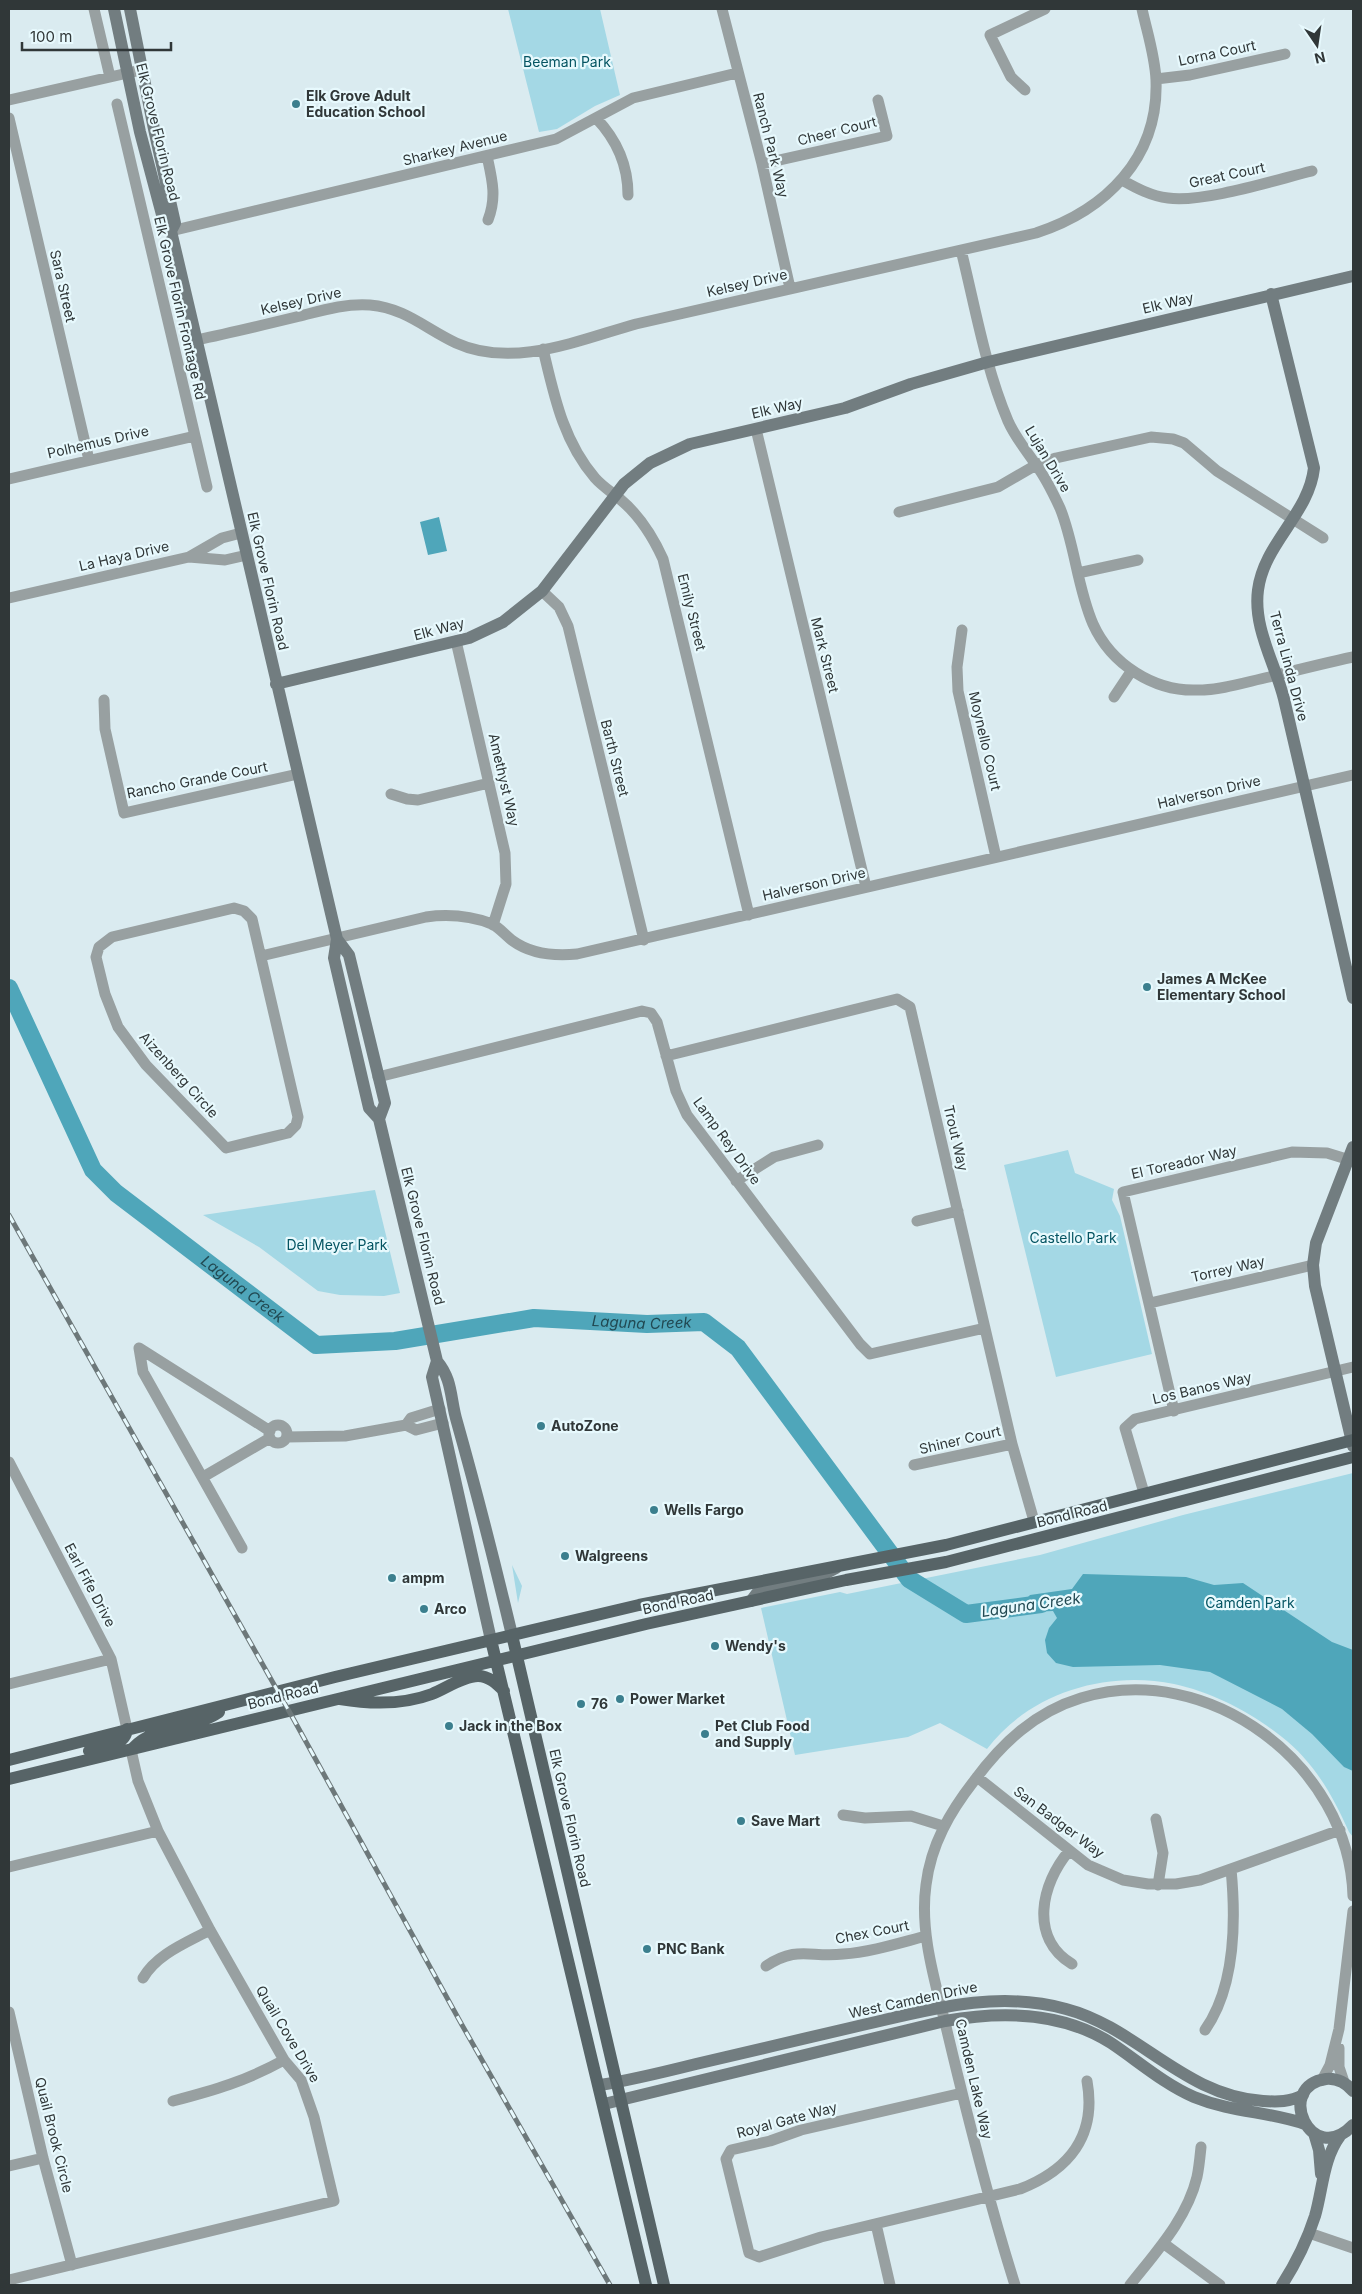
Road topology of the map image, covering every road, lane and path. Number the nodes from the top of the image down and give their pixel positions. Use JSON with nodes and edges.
{"nodes":[{"id":1,"x":94,"y":9,"type":"edge"},
{"id":2,"x":114,"y":9,"type":"edge"},
{"id":3,"x":130,"y":9,"type":"edge"},
{"id":4,"x":724,"y":9,"type":"edge"},
{"id":5,"x":1045,"y":9,"type":"edge"},
{"id":6,"x":1142,"y":9,"type":"edge"},
{"id":7,"x":1285,"y":54,"type":"dead end"},
{"id":8,"x":142,"y":70,"type":"junction"},
{"id":9,"x":737,"y":73,"type":"junction"},
{"id":10,"x":128,"y":74,"type":"junction"},
{"id":11,"x":110,"y":77,"type":"junction"},
{"id":12,"x":1156,"y":79,"type":"junction"},
{"id":13,"x":1025,"y":90,"type":"dead end"},
{"id":14,"x":9,"y":100,"type":"edge"},
{"id":15,"x":878,"y":100,"type":"dead end"},
{"id":16,"x":116,"y":104,"type":"dead end"},
{"id":17,"x":9,"y":118,"type":"edge"},
{"id":18,"x":596,"y":118,"type":"junction"},
{"id":19,"x":140,"y":132,"type":"junction"},
{"id":20,"x":124,"y":136,"type":"junction"},
{"id":21,"x":487,"y":156,"type":"junction"},
{"id":22,"x":762,"y":164,"type":"junction"},
{"id":23,"x":1312,"y":171,"type":"dead end"},
{"id":24,"x":1122,"y":180,"type":"junction"},
{"id":25,"x":628,"y":195,"type":"dead end"},
{"id":26,"x":488,"y":220,"type":"dead end"},
{"id":27,"x":171,"y":231,"type":"junction"},
{"id":28,"x":961,"y":250,"type":"junction"},
{"id":29,"x":1353,"y":276,"type":"edge"},
{"id":30,"x":790,"y":288,"type":"junction"},
{"id":31,"x":1271,"y":294,"type":"junction"},
{"id":32,"x":196,"y":340,"type":"junction"},
{"id":33,"x":543,"y":349,"type":"junction"},
{"id":34,"x":988,"y":362,"type":"junction"},
{"id":35,"x":756,"y":429,"type":"junction"},
{"id":36,"x":194,"y":436,"type":"junction"},
{"id":37,"x":89,"y":460,"type":"junction"},
{"id":38,"x":1036,"y":465,"type":"junction"},
{"id":39,"x":9,"y":478,"type":"edge"},
{"id":40,"x":207,"y":487,"type":"dead end"},
{"id":41,"x":614,"y":495,"type":"junction"},
{"id":42,"x":899,"y":512,"type":"dead end"},
{"id":43,"x":1292,"y":518,"type":"junction"},
{"id":44,"x":242,"y":533,"type":"junction"},
{"id":45,"x":1323,"y":538,"type":"dead end"},
{"id":46,"x":247,"y":555,"type":"junction"},
{"id":47,"x":189,"y":557,"type":"junction"},
{"id":48,"x":1138,"y":560,"type":"dead end"},
{"id":49,"x":1078,"y":573,"type":"junction"},
{"id":50,"x":542,"y":591,"type":"junction"},
{"id":51,"x":9,"y":597,"type":"edge"},
{"id":52,"x":962,"y":630,"type":"dead end"},
{"id":53,"x":456,"y":641,"type":"junction"},
{"id":54,"x":1353,"y":657,"type":"edge"},
{"id":55,"x":1132,"y":670,"type":"junction"},
{"id":56,"x":1276,"y":675,"type":"junction"},
{"id":57,"x":276,"y":684,"type":"junction"},
{"id":58,"x":1114,"y":697,"type":"dead end"},
{"id":59,"x":104,"y":700,"type":"dead end"},
{"id":60,"x":298,"y":774,"type":"junction"},
{"id":61,"x":1353,"y":774,"type":"edge"},
{"id":62,"x":489,"y":783,"type":"junction"},
{"id":63,"x":1304,"y":785,"type":"junction"},
{"id":64,"x":391,"y":794,"type":"dead end"},
{"id":65,"x":996,"y":857,"type":"junction"},
{"id":66,"x":866,"y":888,"type":"junction"},
{"id":67,"x":749,"y":915,"type":"junction"},
{"id":68,"x":493,"y":925,"type":"junction"},
{"id":69,"x":336,"y":938,"type":"junction"},
{"id":70,"x":644,"y":940,"type":"junction"},
{"id":71,"x":261,"y":956,"type":"junction"},
{"id":72,"x":1353,"y":998,"type":"edge"},
{"id":73,"x":666,"y":1056,"type":"junction"},
{"id":74,"x":378,"y":1077,"type":"junction"},
{"id":75,"x":379,"y":1118,"type":"junction"},
{"id":76,"x":818,"y":1145,"type":"dead end"},
{"id":77,"x":1352,"y":1156,"type":"edge"},
{"id":78,"x":736,"y":1181,"type":"junction"},
{"id":79,"x":958,"y":1211,"type":"junction"},
{"id":80,"x":917,"y":1221,"type":"dead end"},
{"id":81,"x":1313,"y":1265,"type":"junction"},
{"id":82,"x":1150,"y":1303,"type":"junction"},
{"id":83,"x":985,"y":1328,"type":"junction"},
{"id":84,"x":437,"y":1361,"type":"junction"},
{"id":85,"x":1353,"y":1367,"type":"edge"},
{"id":86,"x":1336,"y":1372,"type":"junction"},
{"id":87,"x":440,"y":1409,"type":"junction"},
{"id":88,"x":1174,"y":1411,"type":"junction"},
{"id":89,"x":443,"y":1423,"type":"junction"},
{"id":90,"x":406,"y":1425,"type":"junction"},
{"id":91,"x":270,"y":1434,"type":"junction"},
{"id":92,"x":1353,"y":1442,"type":"edge"},
{"id":93,"x":1012,"y":1444,"type":"junction"},
{"id":94,"x":467,"y":1453,"type":"junction"},
{"id":95,"x":1353,"y":1457,"type":"edge"},
{"id":96,"x":9,"y":1462,"type":"edge"},
{"id":97,"x":914,"y":1466,"type":"dead end"},
{"id":98,"x":203,"y":1477,"type":"junction"},
{"id":99,"x":1144,"y":1493,"type":"junction"},
{"id":100,"x":1034,"y":1521,"type":"junction"},
{"id":101,"x":242,"y":1548,"type":"dead end"},
{"id":102,"x":849,"y":1563,"type":"junction"},
{"id":103,"x":751,"y":1601,"type":"junction"},
{"id":104,"x":512,"y":1635,"type":"junction"},
{"id":105,"x":492,"y":1640,"type":"junction"},
{"id":106,"x":517,"y":1654,"type":"junction"},
{"id":107,"x":112,"y":1659,"type":"junction"},
{"id":108,"x":496,"y":1659,"type":"junction"},
{"id":109,"x":9,"y":1684,"type":"edge"},
{"id":110,"x":504,"y":1691,"type":"junction"},
{"id":111,"x":335,"y":1698,"type":"junction"},
{"id":112,"x":234,"y":1702,"type":"junction"},
{"id":113,"x":127,"y":1730,"type":"junction"},
{"id":114,"x":131,"y":1750,"type":"junction"},
{"id":115,"x":9,"y":1760,"type":"edge"},
{"id":116,"x":977,"y":1777,"type":"junction"},
{"id":117,"x":14,"y":1778,"type":"edge"},
{"id":118,"x":843,"y":1815,"type":"dead end"},
{"id":119,"x":1156,"y":1819,"type":"dead end"},
{"id":120,"x":943,"y":1826,"type":"junction"},
{"id":121,"x":1340,"y":1830,"type":"junction"},
{"id":122,"x":158,"y":1831,"type":"junction"},
{"id":123,"x":1070,"y":1851,"type":"junction"},
{"id":124,"x":9,"y":1867,"type":"edge"},
{"id":125,"x":1231,"y":1870,"type":"junction"},
{"id":126,"x":548,"y":1872,"type":"junction"},
{"id":127,"x":1158,"y":1885,"type":"junction"},
{"id":128,"x":1353,"y":1896,"type":"edge"},
{"id":129,"x":574,"y":1902,"type":"junction"},
{"id":130,"x":1353,"y":1911,"type":"edge"},
{"id":131,"x":210,"y":1930,"type":"junction"},
{"id":132,"x":563,"y":1933,"type":"junction"},
{"id":133,"x":926,"y":1936,"type":"junction"},
{"id":134,"x":1072,"y":1964,"type":"dead end"},
{"id":135,"x":766,"y":1966,"type":"dead end"},
{"id":136,"x":143,"y":1978,"type":"dead end"},
{"id":137,"x":594,"y":1989,"type":"junction"},
{"id":138,"x":942,"y":2007,"type":"junction"},
{"id":139,"x":9,"y":2012,"type":"edge"},
{"id":140,"x":945,"y":2021,"type":"junction"},
{"id":141,"x":1338,"y":2029,"type":"junction"},
{"id":142,"x":1205,"y":2030,"type":"dead end"},
{"id":143,"x":284,"y":2060,"type":"junction"},
{"id":144,"x":1322,"y":2080,"type":"junction"},
{"id":145,"x":1087,"y":2081,"type":"dead end"},
{"id":146,"x":616,"y":2083,"type":"junction"},
{"id":147,"x":600,"y":2085,"type":"junction"},
{"id":148,"x":1349,"y":2087,"type":"edge"},
{"id":149,"x":962,"y":2093,"type":"junction"},
{"id":150,"x":1303,"y":2095,"type":"junction"},
{"id":151,"x":620,"y":2100,"type":"junction"},
{"id":152,"x":173,"y":2101,"type":"dead end"},
{"id":153,"x":604,"y":2104,"type":"junction"},
{"id":154,"x":1304,"y":2124,"type":"junction"},
{"id":155,"x":1353,"y":2125,"type":"edge"},
{"id":156,"x":1314,"y":2134,"type":"junction"},
{"id":157,"x":1340,"y":2136,"type":"junction"},
{"id":158,"x":1201,"y":2147,"type":"dead end"},
{"id":159,"x":42,"y":2158,"type":"junction"},
{"id":160,"x":9,"y":2166,"type":"edge"},
{"id":161,"x":1322,"y":2182,"type":"junction"},
{"id":162,"x":988,"y":2197,"type":"junction"},
{"id":163,"x":876,"y":2224,"type":"junction"},
{"id":164,"x":1309,"y":2232,"type":"junction"},
{"id":165,"x":1163,"y":2243,"type":"junction"},
{"id":166,"x":1353,"y":2248,"type":"edge"},
{"id":167,"x":72,"y":2265,"type":"junction"},
{"id":168,"x":9,"y":2280,"type":"edge"},
{"id":169,"x":646,"y":2285,"type":"edge"},
{"id":170,"x":664,"y":2285,"type":"edge"},
{"id":171,"x":890,"y":2285,"type":"edge"},
{"id":172,"x":1015,"y":2285,"type":"edge"},
{"id":173,"x":1130,"y":2285,"type":"edge"},
{"id":174,"x":1220,"y":2285,"type":"edge"},
{"id":175,"x":1282,"y":2285,"type":"edge"}],
"edges":[{"from":1,"to":11,"type":"street"},
{"from":2,"to":10,"type":"street","name":"Elk Grove Florin Road"},
{"from":3,"to":8,"type":"street","name":"Elk Grove Florin Road"},
{"from":4,"to":9,"type":"street","name":"Ranch Park Way"},
{"from":5,"to":13,"type":"street"},
{"from":6,"to":12,"type":"street","name":"Kelsey Drive"},
{"from":7,"to":12,"type":"street","name":"Lorna Court"},
{"from":8,"to":10,"type":"street"},
{"from":8,"to":27,"type":"street","name":"Elk Grove Florin Road"},
{"from":9,"to":18,"type":"street","name":"Sharkey Avenue"},
{"from":9,"to":22,"type":"street","name":"Ranch Park Way"},
{"from":10,"to":11,"type":"street"},
{"from":10,"to":19,"type":"street","name":"Elk Grove Florin Road"},
{"from":11,"to":14,"type":"street"},
{"from":12,"to":24,"type":"street","name":"Kelsey Drive"},
{"from":15,"to":22,"type":"street","name":"Cheer Court"},
{"from":16,"to":20,"type":"street","name":"Elk Grove Florin Frontage Rd"},
{"from":17,"to":37,"type":"street","name":"Sara Street"},
{"from":18,"to":21,"type":"street","name":"Sharkey Avenue"},
{"from":18,"to":25,"type":"street"},
{"from":19,"to":20,"type":"street"},
{"from":19,"to":27,"type":"street","name":"Elk Grove Florin Road"},
{"from":20,"to":36,"type":"street","name":"Elk Grove Florin Frontage Rd"},
{"from":21,"to":26,"type":"street"},
{"from":21,"to":27,"type":"street","name":"Sharkey Avenue"},
{"from":22,"to":30,"type":"street","name":"Ranch Park Way"},
{"from":23,"to":24,"type":"street","name":"Great Court"},
{"from":24,"to":28,"type":"street","name":"Kelsey Drive"},
{"from":27,"to":32,"type":"street","name":"Elk Grove Florin Road"},
{"from":28,"to":30,"type":"street","name":"Kelsey Drive"},
{"from":28,"to":34,"type":"street","name":"Lujan Drive"},
{"from":29,"to":31,"type":"street","name":"Elk Way"},
{"from":30,"to":33,"type":"street","name":"Kelsey Drive"},
{"from":31,"to":34,"type":"street","name":"Elk Way"},
{"from":31,"to":43,"type":"street","name":"Terra Linda Drive"},
{"from":32,"to":33,"type":"street","name":"Kelsey Drive"},
{"from":32,"to":44,"type":"street","name":"Elk Grove Florin Road"},
{"from":33,"to":41,"type":"street","name":"Emily Street"},
{"from":34,"to":35,"type":"street","name":"Elk Way"},
{"from":34,"to":38,"type":"street","name":"Lujan Drive"},
{"from":35,"to":41,"type":"street","name":"Elk Way"},
{"from":35,"to":66,"type":"street","name":"Mark Street"},
{"from":36,"to":37,"type":"street","name":"Polhemus Drive"},
{"from":36,"to":40,"type":"street","name":"Elk Grove Florin Frontage Rd"},
{"from":37,"to":39,"type":"street","name":"Polhemus Drive"},
{"from":38,"to":42,"type":"street"},
{"from":38,"to":43,"type":"street"},
{"from":38,"to":49,"type":"street","name":"Lujan Drive"},
{"from":41,"to":50,"type":"street","name":"Elk Way"},
{"from":41,"to":67,"type":"street","name":"Emily Street"},
{"from":43,"to":45,"type":"street"},
{"from":43,"to":56,"type":"street","name":"Terra Linda Drive"},
{"from":44,"to":46,"type":"street","name":"Elk Grove Florin Road"},
{"from":44,"to":47,"type":"street"},
{"from":46,"to":47,"type":"street","name":"La Haya Drive"},
{"from":46,"to":57,"type":"street","name":"Elk Grove Florin Road"},
{"from":47,"to":51,"type":"street","name":"La Haya Drive"},
{"from":48,"to":49,"type":"street"},
{"from":49,"to":55,"type":"street","name":"Lujan Drive"},
{"from":50,"to":53,"type":"street","name":"Elk Way"},
{"from":50,"to":70,"type":"street","name":"Barth Street"},
{"from":52,"to":65,"type":"street","name":"Moynello Court"},
{"from":53,"to":57,"type":"street","name":"Elk Way"},
{"from":53,"to":62,"type":"street","name":"Amethyst Way"},
{"from":54,"to":56,"type":"street","name":"Lujan Drive"},
{"from":55,"to":56,"type":"street","name":"Lujan Drive"},
{"from":55,"to":58,"type":"street"},
{"from":56,"to":63,"type":"street","name":"Terra Linda Drive"},
{"from":57,"to":60,"type":"street","name":"Elk Grove Florin Road"},
{"from":59,"to":60,"type":"street","name":"Rancho Grande Court"},
{"from":60,"to":69,"type":"street","name":"Elk Grove Florin Road"},
{"from":61,"to":63,"type":"street","name":"Halverson Drive"},
{"from":62,"to":64,"type":"street"},
{"from":62,"to":68,"type":"street","name":"Amethyst Way"},
{"from":63,"to":65,"type":"street","name":"Halverson Drive"},
{"from":63,"to":72,"type":"street","name":"Terra Linda Drive"},
{"from":65,"to":66,"type":"street","name":"Halverson Drive"},
{"from":66,"to":67,"type":"street","name":"Halverson Drive"},
{"from":67,"to":70,"type":"street","name":"Halverson Drive"},
{"from":68,"to":69,"type":"street","name":"Halverson Drive"},
{"from":68,"to":70,"type":"street","name":"Halverson Drive"},
{"from":69,"to":71,"type":"street"},
{"from":69,"to":74,"type":"street","name":"Elk Grove Florin Road"},
{"from":69,"to":75,"type":"street","name":"Elk Grove Florin Road"},
{"from":71,"to":71,"type":"street","name":"Aizenberg Circle"},
{"from":73,"to":74,"type":"street","name":"Lamp Rey Drive"},
{"from":73,"to":78,"type":"street","name":"Lamp Rey Drive"},
{"from":73,"to":79,"type":"street","name":"Trout Way"},
{"from":74,"to":75,"type":"street","name":"Elk Grove Florin Road"},
{"from":75,"to":84,"type":"street","name":"Elk Grove Florin Road"},
{"from":76,"to":78,"type":"street"},
{"from":77,"to":81,"type":"street"},
{"from":77,"to":82,"type":"street","name":"El Toreador Way"},
{"from":78,"to":83,"type":"street","name":"Lamp Rey Drive"},
{"from":79,"to":80,"type":"street"},
{"from":79,"to":83,"type":"street","name":"Trout Way"},
{"from":81,"to":82,"type":"street","name":"Torrey Way"},
{"from":81,"to":86,"type":"street"},
{"from":82,"to":88,"type":"street","name":"El Toreador Way"},
{"from":83,"to":93,"type":"street","name":"Trout Way"},
{"from":84,"to":87,"type":"street","name":"Elk Grove Florin Road"},
{"from":84,"to":94,"type":"street","name":"Elk Grove Florin Road"},
{"from":85,"to":86,"type":"street","name":"Los Banos Way"},
{"from":86,"to":88,"type":"street","name":"Los Banos Way"},
{"from":86,"to":92,"type":"street"},
{"from":87,"to":89,"type":"street","name":"Elk Grove Florin Road"},
{"from":87,"to":90,"type":"street"},
{"from":87,"to":94,"type":"street"},
{"from":88,"to":99,"type":"street","name":"Los Banos Way"},
{"from":89,"to":90,"type":"street"},
{"from":89,"to":105,"type":"street","name":"Elk Grove Florin Road"},
{"from":90,"to":91,"type":"street"},
{"from":91,"to":98,"type":"street"},
{"from":91,"to":98,"type":"street"},
{"from":92,"to":99,"type":"main road","name":"Bond Road"},
{"from":93,"to":97,"type":"street","name":"Shiner Court"},
{"from":93,"to":100,"type":"street","name":"Trout Way"},
{"from":94,"to":104,"type":"street","name":"Elk Grove Florin Road"},
{"from":95,"to":103,"type":"main road","name":"Bond Road"},
{"from":96,"to":107,"type":"street","name":"Earl Fife Drive"},
{"from":98,"to":101,"type":"street"},
{"from":99,"to":100,"type":"main road","name":"Bond Road"},
{"from":100,"to":102,"type":"main road","name":"Bond Road"},
{"from":102,"to":103,"type":"street"},
{"from":102,"to":104,"type":"main road","name":"Bond Road"},
{"from":103,"to":106,"type":"main road","name":"Bond Road"},
{"from":104,"to":105,"type":"main road","name":"Bond Road"},
{"from":104,"to":106,"type":"main road","name":"Elk Grove Florin Road"},
{"from":105,"to":108,"type":"main road","name":"Elk Grove Florin Road"},
{"from":105,"to":112,"type":"main road","name":"Bond Road"},
{"from":106,"to":108,"type":"main road","name":"Bond Road"},
{"from":106,"to":129,"type":"main road","name":"Elk Grove Florin Road"},
{"from":107,"to":109,"type":"street"},
{"from":107,"to":113,"type":"street","name":"Earl Fife Drive"},
{"from":108,"to":110,"type":"main road","name":"Elk Grove Florin Road"},
{"from":108,"to":111,"type":"main road","name":"Bond Road"},
{"from":110,"to":111,"type":"main road"},
{"from":110,"to":126,"type":"main road","name":"Elk Grove Florin Road"},
{"from":111,"to":114,"type":"main road","name":"Bond Road"},
{"from":112,"to":113,"type":"main road","name":"Bond Road"},
{"from":112,"to":114,"type":"main road"},
{"from":113,"to":115,"type":"main road","name":"Bond Road"},
{"from":113,"to":117,"type":"main road"},
{"from":114,"to":117,"type":"main road","name":"Bond Road"},
{"from":114,"to":122,"type":"street","name":"Quail Cove Drive"},
{"from":116,"to":120,"type":"street","name":"Camden Lake Way"},
{"from":116,"to":121,"type":"street","name":"Camden Lake Way"},
{"from":116,"to":123,"type":"street","name":"San Badger Way"},
{"from":118,"to":120,"type":"street"},
{"from":119,"to":127,"type":"street"},
{"from":120,"to":133,"type":"street","name":"Camden Lake Way"},
{"from":121,"to":125,"type":"street","name":"San Badger Way"},
{"from":121,"to":128,"type":"street","name":"Camden Lake Way"},
{"from":122,"to":124,"type":"street"},
{"from":122,"to":131,"type":"street","name":"Quail Cove Drive"},
{"from":123,"to":127,"type":"street","name":"San Badger Way"},
{"from":123,"to":134,"type":"street"},
{"from":125,"to":127,"type":"street","name":"San Badger Way"},
{"from":125,"to":142,"type":"street"},
{"from":126,"to":129,"type":"main road"},
{"from":126,"to":132,"type":"main road","name":"Elk Grove Florin Road"},
{"from":129,"to":137,"type":"main road","name":"Elk Grove Florin Road"},
{"from":130,"to":141,"type":"street"},
{"from":131,"to":136,"type":"street"},
{"from":131,"to":143,"type":"street","name":"Quail Cove Drive"},
{"from":132,"to":137,"type":"main road"},
{"from":132,"to":147,"type":"main road","name":"Elk Grove Florin Road"},
{"from":133,"to":135,"type":"street","name":"Chex Court"},
{"from":133,"to":138,"type":"street","name":"Camden Lake Way"},
{"from":137,"to":146,"type":"main road","name":"Elk Grove Florin Road"},
{"from":138,"to":140,"type":"street","name":"Camden Lake Way"},
{"from":138,"to":146,"type":"street","name":"West Camden Drive"},
{"from":138,"to":150,"type":"street","name":"West Camden Drive"},
{"from":139,"to":159,"type":"street","name":"Quail Brook Circle"},
{"from":140,"to":149,"type":"street","name":"Camden Lake Way"},
{"from":140,"to":151,"type":"street","name":"West Camden Drive"},
{"from":140,"to":154,"type":"street","name":"West Camden Drive"},
{"from":141,"to":144,"type":"street"},
{"from":141,"to":148,"type":"street"},
{"from":143,"to":152,"type":"street"},
{"from":143,"to":167,"type":"street","name":"Quail Cove Drive"},
{"from":144,"to":148,"type":"street"},
{"from":144,"to":150,"type":"street"},
{"from":145,"to":162,"type":"street","name":"Royal Gate Way"},
{"from":146,"to":147,"type":"street","name":"West Camden Drive"},
{"from":146,"to":151,"type":"main road","name":"Elk Grove Florin Road"},
{"from":147,"to":153,"type":"main road","name":"Elk Grove Florin Road"},
{"from":149,"to":162,"type":"street","name":"Camden Lake Way"},
{"from":149,"to":163,"type":"street","name":"Royal Gate Way"},
{"from":150,"to":154,"type":"street"},
{"from":151,"to":153,"type":"street","name":"West Camden Drive"},
{"from":151,"to":170,"type":"main road","name":"Elk Grove Florin Road"},
{"from":153,"to":169,"type":"main road","name":"Elk Grove Florin Road"},
{"from":154,"to":156,"type":"street"},
{"from":155,"to":157,"type":"street"},
{"from":156,"to":157,"type":"street"},
{"from":156,"to":161,"type":"street"},
{"from":157,"to":161,"type":"street"},
{"from":158,"to":165,"type":"street"},
{"from":159,"to":160,"type":"street"},
{"from":159,"to":167,"type":"street","name":"Quail Brook Circle"},
{"from":161,"to":164,"type":"street"},
{"from":162,"to":163,"type":"street","name":"Royal Gate Way"},
{"from":162,"to":172,"type":"street","name":"Camden Lake Way"},
{"from":163,"to":171,"type":"street"},
{"from":164,"to":166,"type":"street"},
{"from":164,"to":175,"type":"street"},
{"from":165,"to":173,"type":"street"},
{"from":165,"to":174,"type":"street"},
{"from":167,"to":168,"type":"street","name":"Quail Cove Drive"}]}
